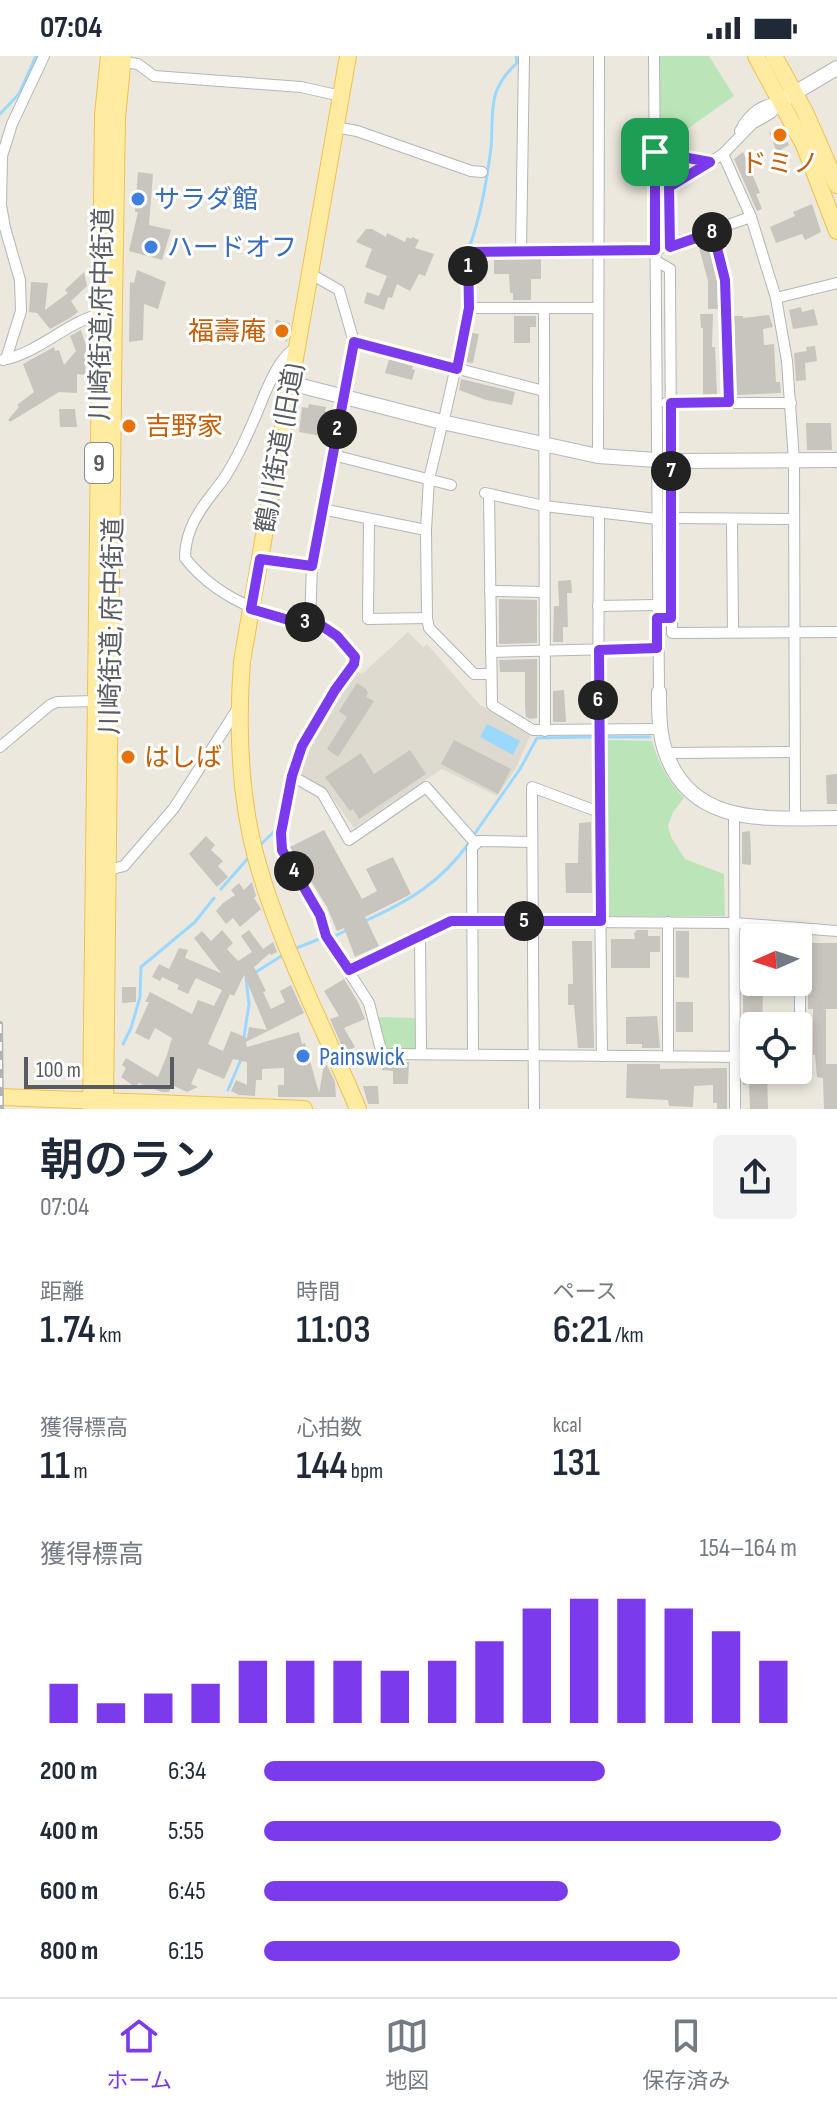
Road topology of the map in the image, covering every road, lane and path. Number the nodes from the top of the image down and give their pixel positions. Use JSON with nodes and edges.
{"nodes":[{"id":1,"x":44,"y":56,"type":"edge"},
{"id":2,"x":348,"y":56,"type":"edge"},
{"id":3,"x":524,"y":56,"type":"edge"},
{"id":4,"x":599,"y":56,"type":"edge"},
{"id":5,"x":654,"y":56,"type":"edge"},
{"id":6,"x":756,"y":56,"type":"edge"},
{"id":7,"x":774,"y":56,"type":"edge"},
{"id":8,"x":118,"y":58,"type":"edge"},
{"id":9,"x":837,"y":68,"type":"edge"},
{"id":10,"x":341,"y":96,"type":"junction"},
{"id":11,"x":789,"y":97,"type":"junction"},
{"id":12,"x":335,"y":127,"type":"junction"},
{"id":13,"x":655,"y":152,"type":"junction"},
{"id":14,"x":723,"y":154,"type":"junction"},
{"id":15,"x":710,"y":162,"type":"junction"},
{"id":16,"x":482,"y":172,"type":"dead end"},
{"id":17,"x":837,"y":185,"type":"edge"},
{"id":18,"x":751,"y":217,"type":"junction"},
{"id":19,"x":837,"y":231,"type":"edge"},
{"id":20,"x":713,"y":232,"type":"junction"},
{"id":21,"x":670,"y":247,"type":"junction"},
{"id":22,"x":598,"y":250,"type":"junction"},
{"id":23,"x":521,"y":251,"type":"junction"},
{"id":24,"x":656,"y":256,"type":"junction"},
{"id":25,"x":309,"y":273,"type":"junction"},
{"id":26,"x":837,"y":283,"type":"edge"},
{"id":27,"x":776,"y":298,"type":"junction"},
{"id":28,"x":469,"y":308,"type":"junction"},
{"id":29,"x":544,"y":308,"type":"junction"},
{"id":30,"x":597,"y":308,"type":"junction"},
{"id":31,"x":108,"y":313,"type":"junction"},
{"id":32,"x":354,"y":342,"type":"junction"},
{"id":33,"x":296,"y":348,"type":"junction"},
{"id":34,"x":3,"y":360,"type":"edge"},
{"id":35,"x":457,"y":369,"type":"junction"},
{"id":36,"x":290,"y":383,"type":"junction"},
{"id":37,"x":544,"y":391,"type":"junction"},
{"id":38,"x":343,"y":397,"type":"junction"},
{"id":39,"x":729,"y":402,"type":"junction"},
{"id":40,"x":656,"y":403,"type":"junction"},
{"id":41,"x":671,"y":403,"type":"junction"},
{"id":42,"x":791,"y":403,"type":"junction"},
{"id":43,"x":445,"y":415,"type":"dead end"},
{"id":44,"x":441,"y":429,"type":"dead end"},
{"id":45,"x":544,"y":446,"type":"junction"},
{"id":46,"x":333,"y":455,"type":"junction"},
{"id":47,"x":598,"y":456,"type":"junction"},
{"id":48,"x":837,"y":460,"type":"edge"},
{"id":49,"x":664,"y":461,"type":"junction"},
{"id":50,"x":794,"y":461,"type":"junction"},
{"id":51,"x":429,"y":479,"type":"junction"},
{"id":52,"x":451,"y":485,"type":"dead end"},
{"id":53,"x":657,"y":501,"type":"junction"},
{"id":54,"x":671,"y":501,"type":"junction"},
{"id":55,"x":544,"y":506,"type":"junction"},
{"id":56,"x":322,"y":509,"type":"junction"},
{"id":57,"x":599,"y":513,"type":"junction"},
{"id":58,"x":671,"y":518,"type":"junction"},
{"id":59,"x":657,"y":519,"type":"junction"},
{"id":60,"x":794,"y":519,"type":"junction"},
{"id":61,"x":369,"y":520,"type":"junction"},
{"id":62,"x":732,"y":520,"type":"junction"},
{"id":63,"x":426,"y":530,"type":"junction"},
{"id":64,"x":260,"y":559,"type":"junction"},
{"id":65,"x":312,"y":566,"type":"junction"},
{"id":66,"x":490,"y":591,"type":"junction"},
{"id":67,"x":544,"y":592,"type":"junction"},
{"id":68,"x":656,"y":605,"type":"junction"},
{"id":69,"x":598,"y":606,"type":"junction"},
{"id":70,"x":251,"y":609,"type":"junction"},
{"id":71,"x":427,"y":618,"type":"junction"},
{"id":72,"x":657,"y":618,"type":"junction"},
{"id":73,"x":671,"y":618,"type":"junction"},
{"id":74,"x":310,"y":622,"type":"junction"},
{"id":75,"x":733,"y":632,"type":"junction"},
{"id":76,"x":837,"y":632,"type":"edge"},
{"id":77,"x":795,"y":633,"type":"junction"},
{"id":78,"x":657,"y":648,"type":"junction"},
{"id":79,"x":599,"y":650,"type":"junction"},
{"id":80,"x":545,"y":651,"type":"junction"},
{"id":81,"x":491,"y":652,"type":"junction"},
{"id":82,"x":491,"y":674,"type":"junction"},
{"id":83,"x":659,"y":692,"type":"joint"},
{"id":84,"x":96,"y":701,"type":"junction"},
{"id":85,"x":239,"y":706,"type":"junction"},
{"id":86,"x":660,"y":729,"type":"junction"},
{"id":87,"x":598,"y":730,"type":"junction"},
{"id":88,"x":545,"y":731,"type":"junction"},
{"id":89,"x":0,"y":747,"type":"edge"},
{"id":90,"x":794,"y":752,"type":"junction"},
{"id":91,"x":666,"y":753,"type":"junction"},
{"id":92,"x":292,"y":776,"type":"junction"},
{"id":93,"x":599,"y":812,"type":"junction"},
{"id":94,"x":734,"y":814,"type":"junction"},
{"id":95,"x":795,"y":818,"type":"junction"},
{"id":96,"x":837,"y":818,"type":"edge"},
{"id":97,"x":473,"y":840,"type":"junction"},
{"id":98,"x":532,"y":842,"type":"junction"},
{"id":99,"x":102,"y":871,"type":"junction"},
{"id":100,"x":473,"y":920,"type":"junction"},
{"id":101,"x":533,"y":921,"type":"junction"},
{"id":102,"x":601,"y":921,"type":"junction"},
{"id":103,"x":668,"y":922,"type":"junction"},
{"id":104,"x":735,"y":923,"type":"junction"},
{"id":105,"x":746,"y":924,"type":"edge"},
{"id":106,"x":812,"y":930,"type":"edge"},
{"id":107,"x":837,"y":931,"type":"edge"},
{"id":108,"x":420,"y":935,"type":"junction"},
{"id":109,"x":349,"y":970,"type":"junction"},
{"id":110,"x":382,"y":1054,"type":"junction"},
{"id":111,"x":421,"y":1054,"type":"junction"},
{"id":112,"x":473,"y":1054,"type":"junction"},
{"id":113,"x":534,"y":1055,"type":"junction"},
{"id":114,"x":602,"y":1056,"type":"junction"},
{"id":115,"x":668,"y":1056,"type":"junction"},
{"id":116,"x":735,"y":1057,"type":"junction"},
{"id":117,"x":740,"y":1057,"type":"edge"},
{"id":118,"x":339,"y":1064,"type":"junction"},
{"id":119,"x":0,"y":1097,"type":"edge"},
{"id":120,"x":98,"y":1104,"type":"edge"},
{"id":121,"x":304,"y":1109,"type":"edge"},
{"id":122,"x":358,"y":1109,"type":"edge"},
{"id":123,"x":534,"y":1109,"type":"edge"},
{"id":124,"x":735,"y":1109,"type":"edge"}],
"edges":[{"from":1,"to":34,"type":"street"},
{"from":2,"to":10,"type":"main road","name":"鶴川街道 (旧道)"},
{"from":3,"to":23,"type":"street"},
{"from":4,"to":22,"type":"street"},
{"from":5,"to":13,"type":"street"},
{"from":6,"to":11,"type":"main road"},
{"from":7,"to":11,"type":"main road"},
{"from":8,"to":10,"type":"street"},
{"from":8,"to":31,"type":"main road","name":"川崎街道; 府中街道","number":"9"},
{"from":9,"to":11,"type":"street"},
{"from":10,"to":12,"type":"main road","name":"鶴川街道 (旧道)"},
{"from":11,"to":14,"type":"street"},
{"from":11,"to":17,"type":"main road"},
{"from":11,"to":19,"type":"main road"},
{"from":12,"to":16,"type":"street"},
{"from":12,"to":25,"type":"main road","name":"鶴川街道 (旧道)"},
{"from":13,"to":15,"type":"street"},
{"from":13,"to":24,"type":"street"},
{"from":14,"to":15,"type":"street"},
{"from":14,"to":18,"type":"street"},
{"from":15,"to":21,"type":"street"},
{"from":18,"to":20,"type":"street"},
{"from":18,"to":27,"type":"street"},
{"from":20,"to":21,"type":"street"},
{"from":20,"to":39,"type":"street"},
{"from":21,"to":24,"type":"street"},
{"from":22,"to":23,"type":"street"},
{"from":22,"to":24,"type":"street"},
{"from":22,"to":30,"type":"street"},
{"from":23,"to":28,"type":"street"},
{"from":24,"to":40,"type":"street"},
{"from":24,"to":41,"type":"street"},
{"from":25,"to":32,"type":"street"},
{"from":25,"to":33,"type":"main road","name":"鶴川街道 (旧道)"},
{"from":26,"to":27,"type":"street"},
{"from":27,"to":42,"type":"street"},
{"from":28,"to":29,"type":"street"},
{"from":28,"to":35,"type":"street"},
{"from":29,"to":30,"type":"street"},
{"from":29,"to":37,"type":"street"},
{"from":30,"to":47,"type":"street"},
{"from":31,"to":34,"type":"street"},
{"from":31,"to":84,"type":"main road","name":"川崎街道;府中街道","number":"9"},
{"from":31,"to":99,"type":"main road","name":"川崎街道; 府中街道","number":"9"},
{"from":32,"to":35,"type":"street"},
{"from":32,"to":38,"type":"street"},
{"from":33,"to":36,"type":"main road","name":"鶴川街道 (旧道)"},
{"from":33,"to":70,"type":"street"},
{"from":35,"to":37,"type":"street"},
{"from":35,"to":43,"type":"street"},
{"from":36,"to":38,"type":"street"},
{"from":36,"to":64,"type":"main road","name":"鶴川街道 (旧道)"},
{"from":37,"to":45,"type":"street"},
{"from":38,"to":45,"type":"street"},
{"from":38,"to":46,"type":"street"},
{"from":39,"to":41,"type":"street"},
{"from":39,"to":42,"type":"street"},
{"from":40,"to":41,"type":"street"},
{"from":40,"to":49,"type":"street"},
{"from":41,"to":49,"type":"street"},
{"from":42,"to":50,"type":"street"},
{"from":44,"to":51,"type":"street"},
{"from":45,"to":47,"type":"street"},
{"from":45,"to":55,"type":"street"},
{"from":46,"to":51,"type":"street"},
{"from":46,"to":56,"type":"street"},
{"from":47,"to":49,"type":"street"},
{"from":48,"to":50,"type":"street"},
{"from":49,"to":50,"type":"street"},
{"from":49,"to":53,"type":"street"},
{"from":49,"to":54,"type":"street"},
{"from":50,"to":60,"type":"street"},
{"from":51,"to":52,"type":"street"},
{"from":51,"to":63,"type":"street"},
{"from":53,"to":54,"type":"street"},
{"from":53,"to":59,"type":"street"},
{"from":54,"to":58,"type":"street"},
{"from":55,"to":57,"type":"street"},
{"from":55,"to":66,"type":"street"},
{"from":55,"to":67,"type":"street"},
{"from":56,"to":61,"type":"street"},
{"from":56,"to":65,"type":"street"},
{"from":57,"to":59,"type":"street"},
{"from":57,"to":69,"type":"street"},
{"from":58,"to":62,"type":"street"},
{"from":58,"to":73,"type":"street"},
{"from":59,"to":68,"type":"street"},
{"from":60,"to":62,"type":"street"},
{"from":60,"to":77,"type":"street"},
{"from":61,"to":63,"type":"street"},
{"from":61,"to":71,"type":"street"},
{"from":62,"to":75,"type":"street"},
{"from":63,"to":71,"type":"street"},
{"from":64,"to":65,"type":"street"},
{"from":64,"to":70,"type":"main road","name":"鶴川街道 (旧道)"},
{"from":65,"to":74,"type":"street"},
{"from":66,"to":67,"type":"street"},
{"from":66,"to":81,"type":"street"},
{"from":67,"to":80,"type":"street"},
{"from":68,"to":69,"type":"street"},
{"from":68,"to":72,"type":"street"},
{"from":69,"to":79,"type":"street"},
{"from":70,"to":74,"type":"street"},
{"from":70,"to":85,"type":"main road","name":"鶴川街道 (旧道)"},
{"from":71,"to":82,"type":"street"},
{"from":72,"to":73,"type":"street"},
{"from":72,"to":78,"type":"street"},
{"from":73,"to":75,"type":"street"},
{"from":74,"to":92,"type":"street"},
{"from":75,"to":77,"type":"street"},
{"from":76,"to":77,"type":"street"},
{"from":77,"to":90,"type":"street"},
{"from":78,"to":79,"type":"street"},
{"from":78,"to":83,"type":"street"},
{"from":79,"to":80,"type":"street"},
{"from":79,"to":87,"type":"street"},
{"from":80,"to":81,"type":"street"},
{"from":80,"to":88,"type":"street"},
{"from":81,"to":82,"type":"street"},
{"from":82,"to":88,"type":"street"},
{"from":83,"to":86,"type":"street"},
{"from":84,"to":89,"type":"street"},
{"from":84,"to":99,"type":"main road","name":"川崎街道;府中街道","number":"9"},
{"from":85,"to":99,"type":"street"},
{"from":85,"to":118,"type":"main road","name":"鶴川街道 (旧道)"},
{"from":86,"to":87,"type":"street"},
{"from":86,"to":91,"type":"street"},
{"from":87,"to":88,"type":"street"},
{"from":87,"to":93,"type":"street"},
{"from":90,"to":91,"type":"street"},
{"from":90,"to":95,"type":"street"},
{"from":91,"to":94,"type":"street"},
{"from":92,"to":97,"type":"street"},
{"from":92,"to":109,"type":"street"},
{"from":93,"to":98,"type":"street"},
{"from":93,"to":102,"type":"street"},
{"from":94,"to":95,"type":"street"},
{"from":94,"to":104,"type":"street"},
{"from":95,"to":96,"type":"street"},
{"from":97,"to":98,"type":"street"},
{"from":97,"to":100,"type":"street"},
{"from":98,"to":101,"type":"street"},
{"from":99,"to":120,"type":"main road","name":"川崎街道;府中街道","number":"9"},
{"from":100,"to":101,"type":"street"},
{"from":100,"to":108,"type":"street"},
{"from":100,"to":112,"type":"street"},
{"from":101,"to":102,"type":"street"},
{"from":101,"to":113,"type":"street"},
{"from":102,"to":103,"type":"street"},
{"from":102,"to":114,"type":"street"},
{"from":103,"to":104,"type":"street"},
{"from":103,"to":115,"type":"street"},
{"from":104,"to":105,"type":"street"},
{"from":104,"to":116,"type":"street"},
{"from":106,"to":107,"type":"street"},
{"from":108,"to":109,"type":"street"},
{"from":108,"to":111,"type":"street"},
{"from":109,"to":110,"type":"street"},
{"from":110,"to":111,"type":"street"},
{"from":110,"to":118,"type":"street"},
{"from":111,"to":112,"type":"street"},
{"from":112,"to":113,"type":"street"},
{"from":113,"to":114,"type":"street"},
{"from":113,"to":123,"type":"street"},
{"from":114,"to":115,"type":"street"},
{"from":115,"to":116,"type":"street"},
{"from":116,"to":117,"type":"street"},
{"from":116,"to":124,"type":"street"},
{"from":118,"to":122,"type":"main road","name":"鶴川街道 (旧道)"},
{"from":119,"to":120,"type":"main road"},
{"from":120,"to":121,"type":"main road"}]}
